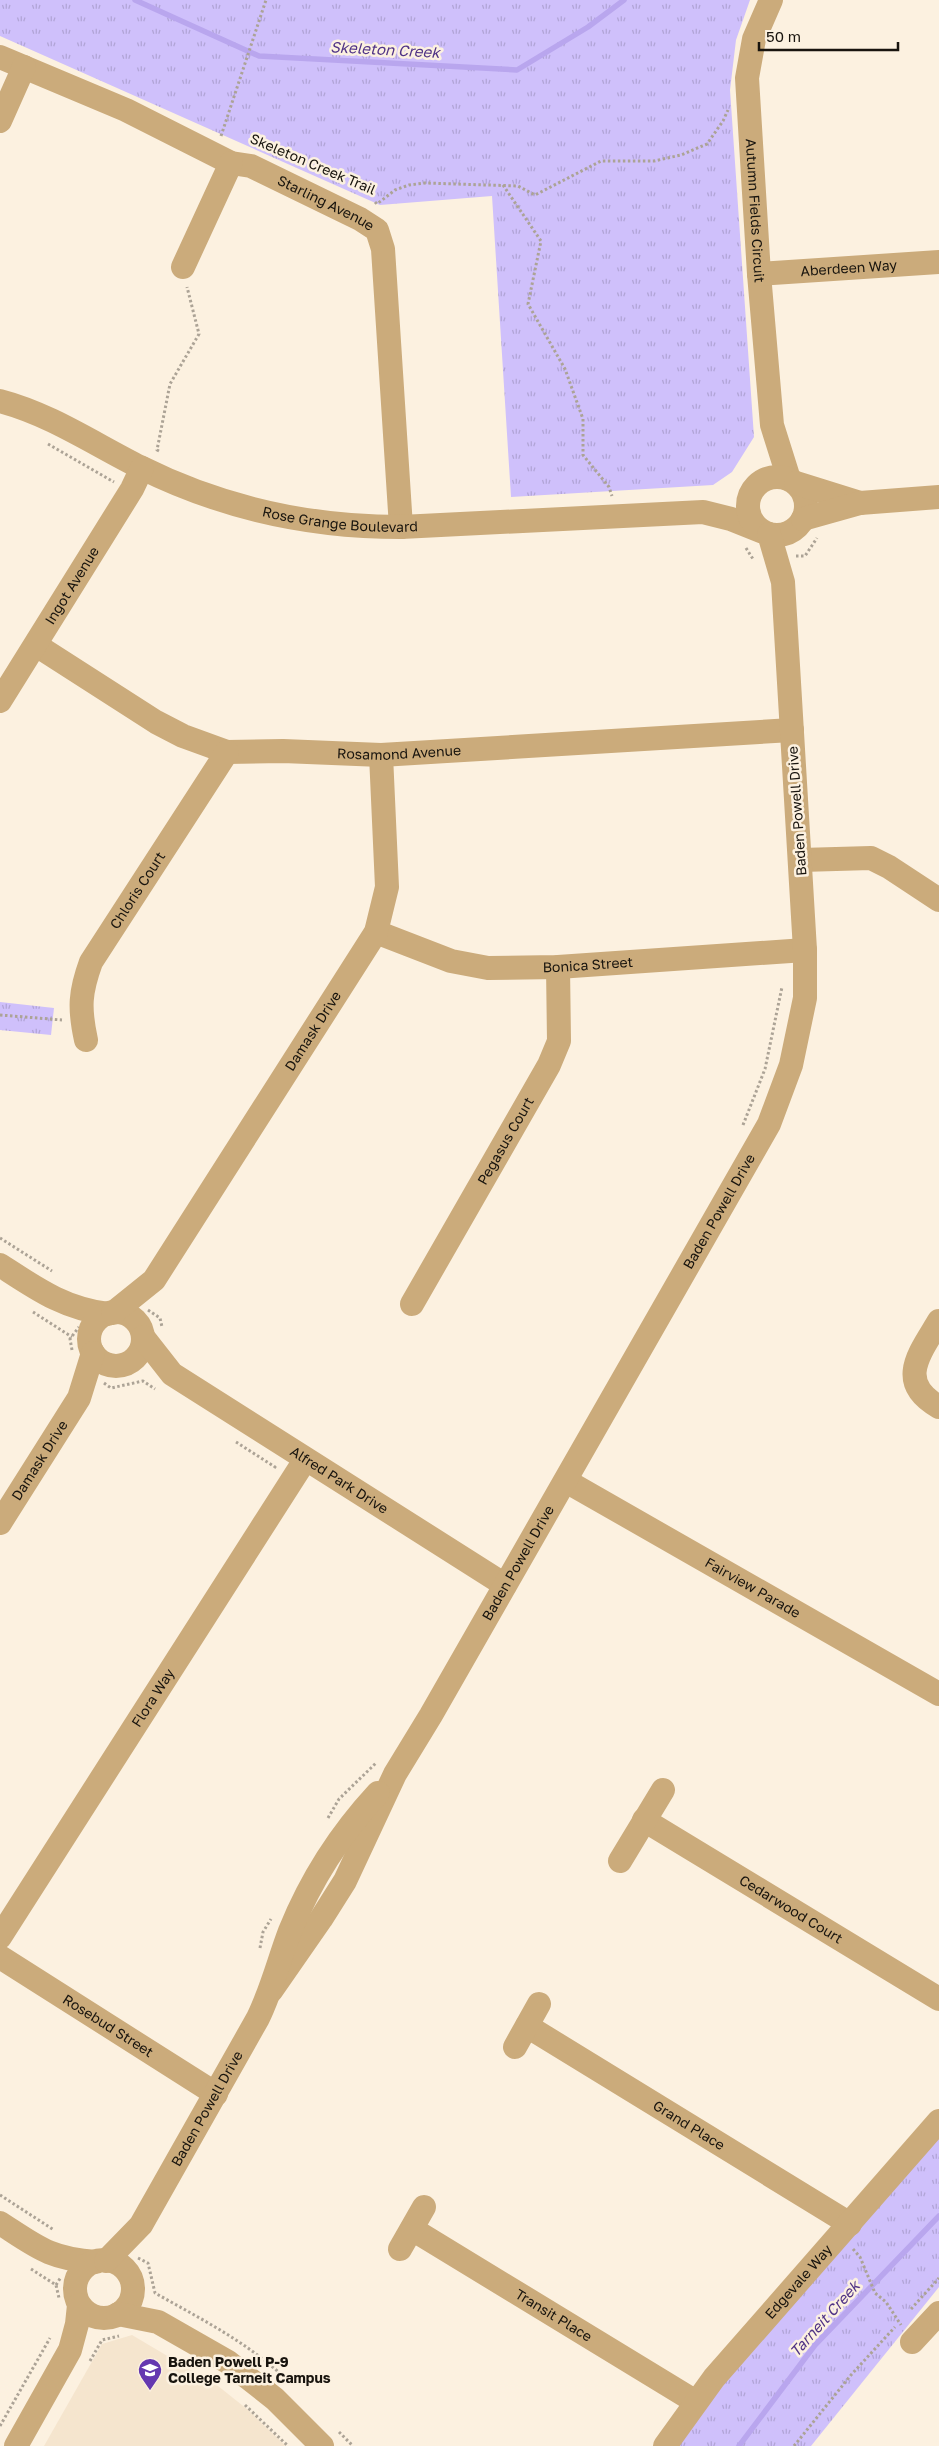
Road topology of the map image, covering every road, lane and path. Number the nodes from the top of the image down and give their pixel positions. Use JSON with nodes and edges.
{"nodes":[{"id":1,"x":266,"y":0,"type":"edge"},
{"id":2,"x":771,"y":0,"type":"edge"},
{"id":3,"x":0,"y":57,"type":"edge"},
{"id":4,"x":24,"y":67,"type":"junction"},
{"id":5,"x":730,"y":104,"type":"dead end"},
{"id":6,"x":0,"y":121,"type":"edge"},
{"id":7,"x":225,"y":127,"type":"dead end"},
{"id":8,"x":220,"y":138,"type":"dead end"},
{"id":9,"x":225,"y":140,"type":"dead end"},
{"id":10,"x":231,"y":163,"type":"junction"},
{"id":11,"x":503,"y":184,"type":"junction"},
{"id":12,"x":369,"y":200,"type":"dead end"},
{"id":13,"x":939,"y":262,"type":"edge"},
{"id":14,"x":183,"y":267,"type":"joint"},
{"id":15,"x":759,"y":274,"type":"junction"},
{"id":16,"x":0,"y":401,"type":"edge"},
{"id":17,"x":772,"y":425,"type":"junction"},
{"id":18,"x":165,"y":454,"type":"dead end"},
{"id":19,"x":142,"y":468,"type":"junction"},
{"id":20,"x":793,"y":481,"type":"junction"},
{"id":21,"x":751,"y":491,"type":"junction"},
{"id":22,"x":939,"y":497,"type":"edge"},
{"id":23,"x":860,"y":503,"type":"junction"},
{"id":24,"x":703,"y":512,"type":"junction"},
{"id":25,"x":617,"y":516,"type":"junction"},
{"id":26,"x":801,"y":521,"type":"junction"},
{"id":27,"x":401,"y":527,"type":"junction"},
{"id":28,"x":765,"y":533,"type":"junction"},
{"id":29,"x":753,"y":560,"type":"dead end"},
{"id":30,"x":757,"y":567,"type":"dead end"},
{"id":31,"x":783,"y":582,"type":"junction"},
{"id":32,"x":36,"y":645,"type":"junction"},
{"id":33,"x":0,"y":701,"type":"edge"},
{"id":34,"x":792,"y":730,"type":"junction"},
{"id":35,"x":227,"y":752,"type":"junction"},
{"id":36,"x":381,"y":756,"type":"junction"},
{"id":37,"x":801,"y":860,"type":"junction"},
{"id":38,"x":939,"y":900,"type":"edge"},
{"id":39,"x":376,"y":932,"type":"junction"},
{"id":40,"x":795,"y":951,"type":"junction"},
{"id":41,"x":558,"y":967,"type":"junction"},
{"id":42,"x":0,"y":1014,"type":"edge"},
{"id":43,"x":84,"y":1031,"type":"joint"},
{"id":44,"x":738,"y":1134,"type":"dead end"},
{"id":45,"x":0,"y":1238,"type":"edge"},
{"id":46,"x":0,"y":1265,"type":"edge"},
{"id":47,"x":59,"y":1275,"type":"dead end"},
{"id":48,"x":154,"y":1280,"type":"junction"},
{"id":49,"x":55,"y":1300,"type":"junction"},
{"id":50,"x":412,"y":1304,"type":"dead end"},
{"id":51,"x":32,"y":1312,"type":"dead end"},
{"id":52,"x":111,"y":1313,"type":"junction"},
{"id":53,"x":939,"y":1321,"type":"edge"},
{"id":54,"x":142,"y":1333,"type":"junction"},
{"id":55,"x":85,"y":1343,"type":"junction"},
{"id":56,"x":115,"y":1370,"type":"junction"},
{"id":57,"x":166,"y":1383,"type":"junction"},
{"id":58,"x":80,"y":1398,"type":"junction"},
{"id":59,"x":939,"y":1407,"type":"edge"},
{"id":60,"x":234,"y":1440,"type":"dead end"},
{"id":61,"x":305,"y":1460,"type":"junction"},
{"id":62,"x":269,"y":1475,"type":"dead end"},
{"id":63,"x":566,"y":1481,"type":"junction"},
{"id":64,"x":0,"y":1523,"type":"edge"},
{"id":65,"x":505,"y":1586,"type":"junction"},
{"id":66,"x":939,"y":1694,"type":"edge"},
{"id":67,"x":388,"y":1766,"type":"junction"},
{"id":68,"x":663,"y":1790,"type":"dead end"},
{"id":69,"x":644,"y":1820,"type":"junction"},
{"id":70,"x":325,"y":1824,"type":"dead end"},
{"id":71,"x":620,"y":1861,"type":"dead end"},
{"id":72,"x":321,"y":1867,"type":"junction"},
{"id":73,"x":345,"y":1882,"type":"junction"},
{"id":74,"x":273,"y":1915,"type":"dead end"},
{"id":75,"x":0,"y":1936,"type":"edge"},
{"id":76,"x":260,"y":1950,"type":"dead end"},
{"id":77,"x":0,"y":1957,"type":"edge"},
{"id":78,"x":271,"y":1991,"type":"junction"},
{"id":79,"x":939,"y":1999,"type":"edge"},
{"id":80,"x":539,"y":2004,"type":"dead end"},
{"id":81,"x":527,"y":2026,"type":"junction"},
{"id":82,"x":515,"y":2047,"type":"dead end"},
{"id":83,"x":216,"y":2094,"type":"junction"},
{"id":84,"x":939,"y":2121,"type":"edge"},
{"id":85,"x":0,"y":2195,"type":"edge"},
{"id":86,"x":424,"y":2207,"type":"dead end"},
{"id":87,"x":0,"y":2223,"type":"edge"},
{"id":88,"x":850,"y":2224,"type":"junction"},
{"id":89,"x":141,"y":2225,"type":"junction"},
{"id":90,"x":57,"y":2231,"type":"dead end"},
{"id":91,"x":854,"y":2250,"type":"dead end"},
{"id":92,"x":48,"y":2253,"type":"junction"},
{"id":93,"x":101,"y":2261,"type":"junction"},
{"id":94,"x":24,"y":2264,"type":"dead end"},
{"id":95,"x":939,"y":2278,"type":"edge"},
{"id":96,"x":130,"y":2282,"type":"junction"},
{"id":97,"x":67,"y":2289,"type":"junction"},
{"id":98,"x":158,"y":2322,"type":"junction"},
{"id":99,"x":936,"y":2323,"type":"edge"},
{"id":100,"x":108,"y":2328,"type":"junction"},
{"id":101,"x":54,"y":2332,"type":"dead end"},
{"id":102,"x":906,"y":2332,"type":"junction"},
{"id":103,"x":79,"y":2357,"type":"junction"},
{"id":104,"x":240,"y":2400,"type":"dead end"},
{"id":105,"x":696,"y":2402,"type":"junction"},
{"id":106,"x":0,"y":2426,"type":"edge"},
{"id":107,"x":16,"y":2446,"type":"edge"},
{"id":108,"x":288,"y":2446,"type":"edge"},
{"id":109,"x":322,"y":2446,"type":"edge"},
{"id":110,"x":665,"y":2446,"type":"edge"},
{"id":111,"x":794,"y":2446,"type":"edge"}],
"edges":[{"from":1,"to":7,"type":"path"},
{"from":2,"to":15,"type":"street","name":"Autumn Fields Circuit"},
{"from":3,"to":4,"type":"street","name":"Starling Avenue"},
{"from":4,"to":6,"type":"street"},
{"from":4,"to":10,"type":"street","name":"Starling Avenue"},
{"from":5,"to":11,"type":"path","name":"Skeleton Creek Trail"},
{"from":8,"to":9,"type":"path"},
{"from":10,"to":14,"type":"street"},
{"from":10,"to":27,"type":"street","name":"Starling Avenue"},
{"from":11,"to":12,"type":"path","name":"Skeleton Creek Trail"},
{"from":11,"to":25,"type":"path"},
{"from":13,"to":15,"type":"street","name":"Aberdeen Way"},
{"from":14,"to":18,"type":"path"},
{"from":15,"to":17,"type":"street","name":"Autumn Fields Circuit"},
{"from":16,"to":19,"type":"street","name":"Rose Grange Boulevard"},
{"from":17,"to":20,"type":"street","name":"Autumn Fields Circuit"},
{"from":17,"to":21,"type":"street","name":"Autumn Fields Circuit"},
{"from":19,"to":27,"type":"street","name":"Rose Grange Boulevard"},
{"from":19,"to":32,"type":"street","name":"Ingot Avenue"},
{"from":20,"to":21,"type":"street"},
{"from":20,"to":23,"type":"street"},
{"from":20,"to":26,"type":"street"},
{"from":21,"to":24,"type":"street","name":"Rose Grange Boulevard"},
{"from":21,"to":28,"type":"street"},
{"from":22,"to":23,"type":"street"},
{"from":23,"to":26,"type":"street"},
{"from":24,"to":25,"type":"street","name":"Rose Grange Boulevard"},
{"from":24,"to":28,"type":"street","name":"Rose Grange Boulevard"},
{"from":25,"to":27,"type":"street","name":"Rose Grange Boulevard"},
{"from":26,"to":28,"type":"street"},
{"from":26,"to":31,"type":"street","name":"Baden Powell Drive"},
{"from":28,"to":31,"type":"street","name":"Baden Powell Drive"},
{"from":29,"to":30,"type":"path"},
{"from":31,"to":34,"type":"street","name":"Baden Powell Drive"},
{"from":32,"to":33,"type":"street","name":"Ingot Avenue"},
{"from":32,"to":35,"type":"street","name":"Rosamond Avenue"},
{"from":34,"to":36,"type":"street","name":"Rosamond Avenue"},
{"from":34,"to":37,"type":"street","name":"Baden Powell Drive"},
{"from":35,"to":36,"type":"street","name":"Rosamond Avenue"},
{"from":35,"to":43,"type":"street","name":"Chloris Court"},
{"from":36,"to":39,"type":"street","name":"Damask Drive"},
{"from":37,"to":38,"type":"street"},
{"from":37,"to":40,"type":"street","name":"Baden Powell Drive"},
{"from":39,"to":41,"type":"street","name":"Bonica Street"},
{"from":39,"to":48,"type":"street","name":"Damask Drive"},
{"from":40,"to":41,"type":"street","name":"Bonica Street"},
{"from":40,"to":44,"type":"path"},
{"from":40,"to":63,"type":"street","name":"Baden Powell Drive"},
{"from":41,"to":50,"type":"street","name":"Pegasus Court"},
{"from":42,"to":43,"type":"path"},
{"from":45,"to":47,"type":"path"},
{"from":46,"to":49,"type":"street"},
{"from":48,"to":52,"type":"street","name":"Damask Drive"},
{"from":48,"to":54,"type":"street","name":"Damask Drive"},
{"from":49,"to":52,"type":"street"},
{"from":49,"to":55,"type":"street"},
{"from":51,"to":55,"type":"path"},
{"from":52,"to":54,"type":"street"},
{"from":52,"to":55,"type":"street"},
{"from":53,"to":59,"type":"street"},
{"from":54,"to":56,"type":"street"},
{"from":54,"to":57,"type":"street","name":"Alfred Park Drive"},
{"from":55,"to":56,"type":"street"},
{"from":55,"to":58,"type":"street","name":"Damask Drive"},
{"from":56,"to":57,"type":"street","name":"Alfred Park Drive"},
{"from":56,"to":57,"type":"path"},
{"from":56,"to":58,"type":"street","name":"Damask Drive"},
{"from":57,"to":61,"type":"street","name":"Alfred Park Drive"},
{"from":58,"to":64,"type":"street","name":"Damask Drive"},
{"from":60,"to":62,"type":"path"},
{"from":61,"to":65,"type":"street","name":"Alfred Park Drive"},
{"from":61,"to":75,"type":"street","name":"Flora Way"},
{"from":63,"to":65,"type":"street","name":"Baden Powell Drive"},
{"from":63,"to":66,"type":"street","name":"Fairview Parade"},
{"from":65,"to":67,"type":"street","name":"Baden Powell Drive"},
{"from":67,"to":70,"type":"path"},
{"from":67,"to":72,"type":"street","name":"Baden Powell Drive"},
{"from":67,"to":73,"type":"street","name":"Baden Powell Drive"},
{"from":68,"to":69,"type":"street"},
{"from":69,"to":71,"type":"street"},
{"from":69,"to":79,"type":"street","name":"Cedarwood Court"},
{"from":72,"to":73,"type":"street"},
{"from":72,"to":78,"type":"street","name":"Baden Powell Drive"},
{"from":73,"to":78,"type":"street","name":"Baden Powell Drive"},
{"from":74,"to":76,"type":"path"},
{"from":77,"to":83,"type":"street","name":"Rosebud Street"},
{"from":78,"to":83,"type":"street","name":"Baden Powell Drive"},
{"from":80,"to":81,"type":"street"},
{"from":81,"to":82,"type":"street"},
{"from":81,"to":88,"type":"street","name":"Grand Place"},
{"from":83,"to":89,"type":"street","name":"Baden Powell Drive"},
{"from":84,"to":88,"type":"street","name":"Edgevale Way"},
{"from":85,"to":90,"type":"path"},
{"from":86,"to":105,"type":"street","name":"Transit Place"},
{"from":87,"to":92,"type":"street"},
{"from":88,"to":105,"type":"street","name":"Edgevale Way"},
{"from":89,"to":93,"type":"street","name":"Baden Powell Drive"},
{"from":89,"to":96,"type":"street","name":"Baden Powell Drive"},
{"from":91,"to":102,"type":"path"},
{"from":92,"to":93,"type":"street"},
{"from":92,"to":97,"type":"street"},
{"from":93,"to":96,"type":"street"},
{"from":93,"to":97,"type":"street"},
{"from":94,"to":97,"type":"path"},
{"from":95,"to":102,"type":"path"},
{"from":96,"to":98,"type":"street"},
{"from":96,"to":100,"type":"street"},
{"from":97,"to":100,"type":"street"},
{"from":97,"to":103,"type":"street"},
{"from":98,"to":100,"type":"street"},
{"from":98,"to":109,"type":"street"},
{"from":99,"to":102,"type":"street"},
{"from":100,"to":103,"type":"street"},
{"from":100,"to":103,"type":"path"},
{"from":101,"to":106,"type":"path"},
{"from":102,"to":111,"type":"path"},
{"from":103,"to":107,"type":"street"},
{"from":104,"to":108,"type":"path"},
{"from":105,"to":110,"type":"street","name":"Edgevale Way"}]}
